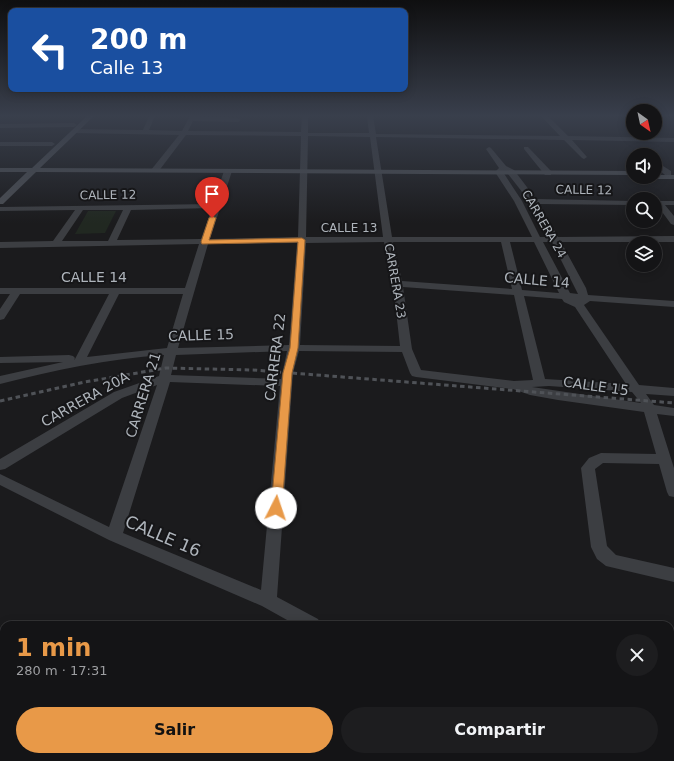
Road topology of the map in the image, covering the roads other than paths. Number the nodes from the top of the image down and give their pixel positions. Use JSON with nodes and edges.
{"nodes":[{"id":1,"x":45,"y":152,"type":"edge"},
{"id":2,"x":49,"y":152,"type":"edge"},
{"id":3,"x":169,"y":152,"type":"edge"},
{"id":4,"x":304,"y":152,"type":"edge"},
{"id":5,"x":375,"y":152,"type":"edge"},
{"id":6,"x":491,"y":152,"type":"edge"},
{"id":7,"x":529,"y":152,"type":"edge"},
{"id":8,"x":579,"y":152,"type":"edge"},
{"id":9,"x":584,"y":157,"type":"dead end"},
{"id":10,"x":662,"y":168,"type":"edge"},
{"id":11,"x":0,"y":170,"type":"edge"},
{"id":12,"x":155,"y":170,"type":"junction"},
{"id":13,"x":26,"y":172,"type":"junction"},
{"id":14,"x":227,"y":173,"type":"junction"},
{"id":15,"x":506,"y":173,"type":"junction"},
{"id":16,"x":548,"y":173,"type":"junction"},
{"id":17,"x":626,"y":173,"type":"edge"},
{"id":18,"x":662,"y":173,"type":"edge"},
{"id":19,"x":0,"y":174,"type":"edge"},
{"id":20,"x":303,"y":174,"type":"junction"},
{"id":21,"x":672,"y":174,"type":"edge"},
{"id":22,"x":378,"y":175,"type":"junction"},
{"id":23,"x":662,"y":176,"type":"edge"},
{"id":24,"x":626,"y":177,"type":"edge"},
{"id":25,"x":0,"y":192,"type":"edge"},
{"id":26,"x":534,"y":201,"type":"junction"},
{"id":27,"x":0,"y":202,"type":"edge"},
{"id":28,"x":626,"y":203,"type":"edge"},
{"id":29,"x":662,"y":203,"type":"edge"},
{"id":30,"x":674,"y":203,"type":"edge"},
{"id":31,"x":216,"y":206,"type":"junction"},
{"id":32,"x":128,"y":207,"type":"junction"},
{"id":33,"x":81,"y":208,"type":"junction"},
{"id":34,"x":0,"y":209,"type":"edge"},
{"id":35,"x":662,"y":209,"type":"edge"},
{"id":36,"x":674,"y":222,"type":"edge"},
{"id":37,"x":674,"y":239,"type":"edge"},
{"id":38,"x":302,"y":240,"type":"junction"},
{"id":39,"x":388,"y":240,"type":"junction"},
{"id":40,"x":505,"y":240,"type":"junction"},
{"id":41,"x":537,"y":240,"type":"junction"},
{"id":42,"x":553,"y":240,"type":"junction"},
{"id":43,"x":205,"y":242,"type":"junction"},
{"id":44,"x":111,"y":243,"type":"junction"},
{"id":45,"x":56,"y":244,"type":"junction"},
{"id":46,"x":0,"y":245,"type":"edge"},
{"id":47,"x":398,"y":284,"type":"junction"},
{"id":48,"x":0,"y":291,"type":"edge"},
{"id":49,"x":17,"y":291,"type":"junction"},
{"id":50,"x":116,"y":291,"type":"junction"},
{"id":51,"x":188,"y":291,"type":"junction"},
{"id":52,"x":518,"y":292,"type":"junction"},
{"id":53,"x":566,"y":297,"type":"junction"},
{"id":54,"x":581,"y":301,"type":"junction"},
{"id":55,"x":674,"y":304,"type":"edge"},
{"id":56,"x":0,"y":317,"type":"edge"},
{"id":57,"x":294,"y":348,"type":"junction"},
{"id":58,"x":406,"y":349,"type":"junction"},
{"id":59,"x":173,"y":350,"type":"junction"},
{"id":60,"x":81,"y":359,"type":"junction"},
{"id":61,"x":0,"y":360,"type":"edge"},
{"id":62,"x":416,"y":373,"type":"joint"},
{"id":63,"x":165,"y":378,"type":"junction"},
{"id":64,"x":0,"y":380,"type":"edge"},
{"id":65,"x":540,"y":382,"type":"junction"},
{"id":66,"x":286,"y":383,"type":"junction"},
{"id":67,"x":514,"y":384,"type":"junction"},
{"id":68,"x":635,"y":388,"type":"junction"},
{"id":69,"x":674,"y":392,"type":"edge"},
{"id":70,"x":650,"y":410,"type":"junction"},
{"id":71,"x":674,"y":412,"type":"edge"},
{"id":72,"x":664,"y":459,"type":"junction"},
{"id":73,"x":0,"y":465,"type":"edge"},
{"id":74,"x":0,"y":479,"type":"edge"},
{"id":75,"x":674,"y":492,"type":"edge"},
{"id":76,"x":114,"y":536,"type":"junction"},
{"id":77,"x":674,"y":575,"type":"edge"},
{"id":78,"x":268,"y":602,"type":"junction"},
{"id":79,"x":304,"y":621,"type":"edge"}],
"edges":[{"from":1,"to":13,"type":"street"},
{"from":2,"to":13,"type":"street"},
{"from":3,"to":12,"type":"street"},
{"from":4,"to":20,"type":"street","name":"CARRERA 22"},
{"from":5,"to":22,"type":"street","name":"CARRERA 23"},
{"from":6,"to":15,"type":"street","name":"CARRERA 24"},
{"from":7,"to":16,"type":"street"},
{"from":8,"to":9,"type":"street"},
{"from":10,"to":21,"type":"street"},
{"from":11,"to":13,"type":"street"},
{"from":12,"to":13,"type":"street"},
{"from":12,"to":14,"type":"street"},
{"from":13,"to":14,"type":"street"},
{"from":13,"to":19,"type":"street"},
{"from":13,"to":25,"type":"street"},
{"from":13,"to":27,"type":"street"},
{"from":14,"to":20,"type":"street"},
{"from":14,"to":31,"type":"street","name":"CARRERA 21"},
{"from":15,"to":16,"type":"street"},
{"from":15,"to":22,"type":"street"},
{"from":15,"to":24,"type":"street"},
{"from":15,"to":26,"type":"street","name":"CARRERA 24"},
{"from":15,"to":41,"type":"street","name":"CARRERA 24"},
{"from":16,"to":17,"type":"street"},
{"from":18,"to":21,"type":"street"},
{"from":20,"to":22,"type":"street"},
{"from":20,"to":38,"type":"street","name":"CARRERA 22"},
{"from":21,"to":23,"type":"street"},
{"from":22,"to":39,"type":"street","name":"CARRERA 23"},
{"from":26,"to":28,"type":"street","name":"CALLE 12"},
{"from":26,"to":42,"type":"street","name":"CARRERA 24"},
{"from":29,"to":30,"type":"street"},
{"from":31,"to":32,"type":"street","name":"CALLE 12"},
{"from":31,"to":43,"type":"street","name":"CARRERA 21"},
{"from":32,"to":33,"type":"street","name":"CALLE 12"},
{"from":32,"to":44,"type":"street"},
{"from":33,"to":34,"type":"street","name":"CALLE 12"},
{"from":33,"to":45,"type":"street"},
{"from":35,"to":36,"type":"street"},
{"from":37,"to":42,"type":"street","name":"CALLE 13"},
{"from":38,"to":39,"type":"street","name":"CALLE 13"},
{"from":38,"to":43,"type":"street","name":"CALLE 13"},
{"from":38,"to":57,"type":"street","name":"CARRERA 22"},
{"from":39,"to":40,"type":"street","name":"CALLE 13"},
{"from":39,"to":47,"type":"street","name":"CARRERA 23"},
{"from":40,"to":41,"type":"street","name":"CALLE 13"},
{"from":40,"to":52,"type":"street"},
{"from":41,"to":42,"type":"street","name":"CALLE 13"},
{"from":41,"to":53,"type":"street","name":"CARRERA 24"},
{"from":42,"to":54,"type":"street","name":"CARRERA 24"},
{"from":43,"to":44,"type":"street","name":"CALLE 13"},
{"from":43,"to":51,"type":"street","name":"CARRERA 21"},
{"from":44,"to":45,"type":"street","name":"CALLE 13"},
{"from":45,"to":46,"type":"street","name":"CALLE 13"},
{"from":47,"to":52,"type":"street","name":"CALLE 14"},
{"from":47,"to":58,"type":"street","name":"CARRERA 23"},
{"from":48,"to":49,"type":"street","name":"CALLE 14"},
{"from":49,"to":50,"type":"street","name":"CALLE 14"},
{"from":49,"to":56,"type":"street"},
{"from":50,"to":51,"type":"street","name":"CALLE 14"},
{"from":50,"to":60,"type":"street"},
{"from":51,"to":59,"type":"street","name":"CARRERA 21"},
{"from":52,"to":53,"type":"street","name":"CALLE 14"},
{"from":52,"to":65,"type":"street"},
{"from":53,"to":54,"type":"street","name":"CALLE 14"},
{"from":54,"to":55,"type":"street","name":"CALLE 14"},
{"from":54,"to":68,"type":"street","name":"CARRERA 24"},
{"from":57,"to":58,"type":"street","name":"CALLE 15"},
{"from":57,"to":59,"type":"street","name":"CALLE 15"},
{"from":57,"to":66,"type":"street","name":"CARRERA 22"},
{"from":58,"to":62,"type":"street","name":"CARRERA 23"},
{"from":59,"to":60,"type":"street","name":"CALLE 15"},
{"from":59,"to":63,"type":"street","name":"CARRERA 21"},
{"from":60,"to":61,"type":"street"},
{"from":60,"to":64,"type":"street","name":"CALLE 15"},
{"from":62,"to":67,"type":"street","name":"CALLE 15"},
{"from":63,"to":66,"type":"street","name":"CARRERA 20A"},
{"from":63,"to":73,"type":"street","name":"CARRERA 20A"},
{"from":63,"to":76,"type":"street","name":"CARRERA 21"},
{"from":65,"to":67,"type":"street","name":"CALLE 15"},
{"from":65,"to":68,"type":"street","name":"CALLE 15"},
{"from":66,"to":78,"type":"street","name":"CARRERA 22"},
{"from":67,"to":70,"type":"street","name":"CALLE 15"},
{"from":68,"to":69,"type":"street","name":"CALLE 15"},
{"from":68,"to":70,"type":"street","name":"CARRERA 24"},
{"from":70,"to":71,"type":"street","name":"CALLE 15"},
{"from":70,"to":72,"type":"street","name":"CARRERA 24"},
{"from":72,"to":75,"type":"street","name":"CARRERA 24"},
{"from":72,"to":77,"type":"street"},
{"from":74,"to":76,"type":"street","name":"CALLE 16"},
{"from":76,"to":78,"type":"street","name":"CALLE 16"},
{"from":78,"to":79,"type":"street","name":"CALLE 16"}]}
